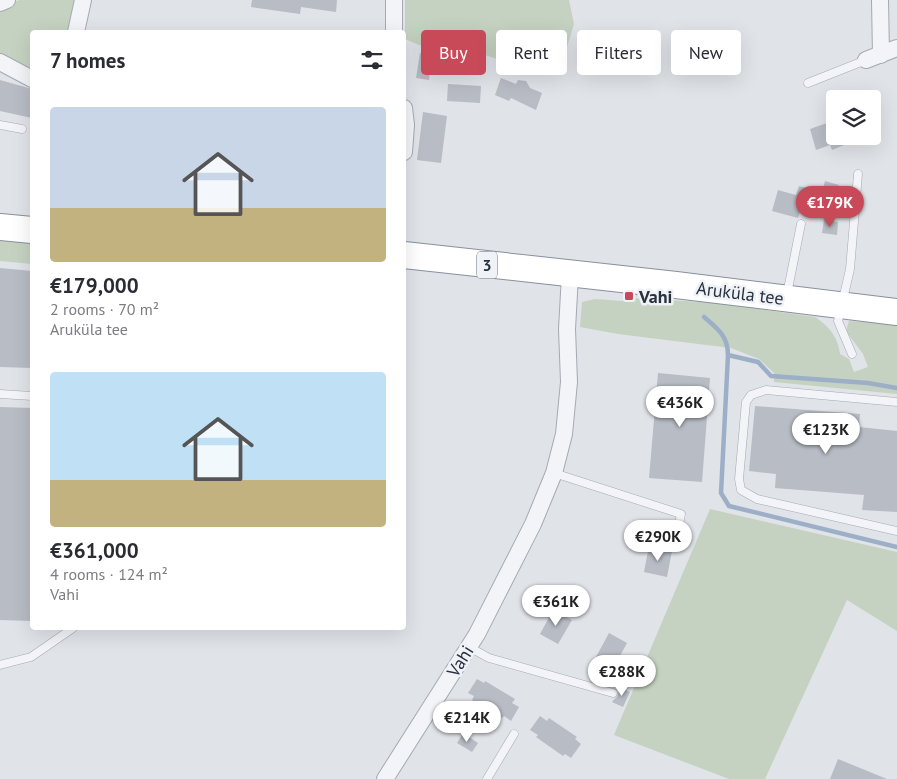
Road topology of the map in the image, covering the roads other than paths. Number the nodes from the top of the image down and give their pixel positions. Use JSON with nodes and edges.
{"nodes":[{"id":1,"x":7,"y":0,"type":"edge"},
{"id":2,"x":83,"y":0,"type":"edge"},
{"id":3,"x":394,"y":0,"type":"edge"},
{"id":4,"x":880,"y":0,"type":"edge"},
{"id":5,"x":0,"y":3,"type":"edge"},
{"id":6,"x":76,"y":30,"type":"edge"},
{"id":7,"x":394,"y":30,"type":"edge"},
{"id":8,"x":897,"y":48,"type":"edge"},
{"id":9,"x":873,"y":58,"type":"junction"},
{"id":10,"x":0,"y":62,"type":"edge"},
{"id":11,"x":30,"y":78,"type":"edge"},
{"id":12,"x":808,"y":82,"type":"dead end"},
{"id":13,"x":0,"y":125,"type":"edge"},
{"id":14,"x":22,"y":129,"type":"dead end"},
{"id":15,"x":858,"y":174,"type":"dead end"},
{"id":16,"x":0,"y":211,"type":"edge"},
{"id":17,"x":30,"y":214,"type":"edge"},
{"id":18,"x":801,"y":224,"type":"dead end"},
{"id":19,"x":0,"y":227,"type":"edge"},
{"id":20,"x":30,"y":230,"type":"edge"},
{"id":21,"x":406,"y":255,"type":"edge"},
{"id":22,"x":586,"y":278,"type":"junction"},
{"id":23,"x":676,"y":285,"type":"junction"},
{"id":24,"x":630,"y":293,"type":"dead end"},
{"id":25,"x":786,"y":299,"type":"junction"},
{"id":26,"x":840,"y":306,"type":"junction"},
{"id":27,"x":897,"y":312,"type":"edge"},
{"id":28,"x":852,"y":354,"type":"dead end"},
{"id":29,"x":0,"y":394,"type":"edge"},
{"id":30,"x":30,"y":396,"type":"edge"},
{"id":31,"x":897,"y":402,"type":"edge"},
{"id":32,"x":554,"y":473,"type":"junction"},
{"id":33,"x":897,"y":531,"type":"edge"},
{"id":34,"x":675,"y":547,"type":"dead end"},
{"id":35,"x":70,"y":630,"type":"edge"},
{"id":36,"x":469,"y":647,"type":"junction"},
{"id":37,"x":0,"y":665,"type":"edge"},
{"id":38,"x":613,"y":693,"type":"dead end"},
{"id":39,"x":514,"y":734,"type":"dead end"},
{"id":40,"x":385,"y":779,"type":"edge"},
{"id":41,"x":487,"y":779,"type":"edge"}],
"edges":[{"from":1,"to":5,"type":"street"},
{"from":2,"to":6,"type":"street"},
{"from":3,"to":7,"type":"street"},
{"from":4,"to":9,"type":"street"},
{"from":8,"to":9,"type":"street"},
{"from":9,"to":12,"type":"lane"},
{"from":10,"to":11,"type":"street"},
{"from":13,"to":14,"type":"lane"},
{"from":15,"to":26,"type":"lane"},
{"from":16,"to":17,"type":"highway"},
{"from":18,"to":25,"type":"lane"},
{"from":19,"to":20,"type":"highway"},
{"from":21,"to":22,"type":"highway","name":"Aruküla tee","number":"3"},
{"from":22,"to":23,"type":"highway","name":"Aruküla tee","number":"3"},
{"from":22,"to":32,"type":"street","name":"Vahi"},
{"from":23,"to":24,"type":"lane"},
{"from":23,"to":25,"type":"highway","name":"Aruküla tee","number":"3"},
{"from":25,"to":26,"type":"highway","name":"Aruküla tee","number":"3"},
{"from":26,"to":27,"type":"highway","name":"Aruküla tee","number":"3"},
{"from":26,"to":28,"type":"lane"},
{"from":29,"to":30,"type":"lane"},
{"from":31,"to":33,"type":"lane"},
{"from":32,"to":34,"type":"lane"},
{"from":32,"to":36,"type":"street","name":"Vahi"},
{"from":35,"to":37,"type":"lane"},
{"from":36,"to":38,"type":"lane"},
{"from":36,"to":40,"type":"street","name":"Vahi"},
{"from":39,"to":41,"type":"lane"}]}
